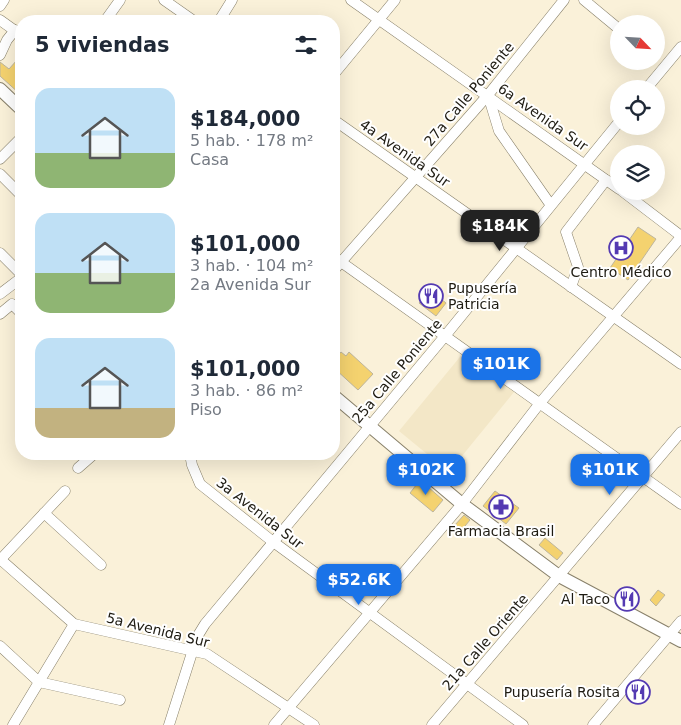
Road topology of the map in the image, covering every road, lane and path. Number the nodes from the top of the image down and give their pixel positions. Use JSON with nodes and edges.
{"nodes":[{"id":1,"x":4,"y":0,"type":"edge"},
{"id":2,"x":120,"y":0,"type":"edge"},
{"id":3,"x":164,"y":0,"type":"edge"},
{"id":4,"x":232,"y":0,"type":"edge"},
{"id":5,"x":351,"y":0,"type":"edge"},
{"id":6,"x":395,"y":0,"type":"edge"},
{"id":7,"x":564,"y":0,"type":"edge"},
{"id":8,"x":584,"y":0,"type":"edge"},
{"id":9,"x":0,"y":6,"type":"edge"},
{"id":10,"x":109,"y":15,"type":"edge"},
{"id":11,"x":185,"y":15,"type":"edge"},
{"id":12,"x":222,"y":15,"type":"edge"},
{"id":13,"x":380,"y":18,"type":"junction"},
{"id":14,"x":0,"y":20,"type":"edge"},
{"id":15,"x":610,"y":22,"type":"edge"},
{"id":16,"x":15,"y":31,"type":"edge"},
{"id":17,"x":15,"y":37,"type":"edge"},
{"id":18,"x":681,"y":47,"type":"edge"},
{"id":19,"x":0,"y":55,"type":"edge"},
{"id":20,"x":665,"y":60,"type":"edge"},
{"id":21,"x":340,"y":67,"type":"edge"},
{"id":22,"x":0,"y":90,"type":"edge"},
{"id":23,"x":488,"y":95,"type":"junction"},
{"id":24,"x":15,"y":104,"type":"edge"},
{"id":25,"x":340,"y":124,"type":"edge"},
{"id":26,"x":610,"y":133,"type":"edge"},
{"id":27,"x":15,"y":144,"type":"edge"},
{"id":28,"x":0,"y":159,"type":"edge"},
{"id":29,"x":585,"y":164,"type":"junction"},
{"id":30,"x":0,"y":174,"type":"edge"},
{"id":31,"x":416,"y":178,"type":"junction"},
{"id":32,"x":606,"y":180,"type":"junction"},
{"id":33,"x":610,"y":183,"type":"edge"},
{"id":34,"x":15,"y":189,"type":"edge"},
{"id":35,"x":633,"y":200,"type":"edge"},
{"id":36,"x":550,"y":204,"type":"junction"},
{"id":37,"x":681,"y":236,"type":"edge"},
{"id":38,"x":515,"y":248,"type":"junction"},
{"id":39,"x":0,"y":253,"type":"edge"},
{"id":40,"x":340,"y":259,"type":"edge"},
{"id":41,"x":340,"y":266,"type":"edge"},
{"id":42,"x":15,"y":268,"type":"edge"},
{"id":43,"x":15,"y":283,"type":"edge"},
{"id":44,"x":571,"y":286,"type":"junction"},
{"id":45,"x":0,"y":294,"type":"edge"},
{"id":46,"x":15,"y":307,"type":"edge"},
{"id":47,"x":0,"y":314,"type":"edge"},
{"id":48,"x":614,"y":316,"type":"junction"},
{"id":49,"x":445,"y":336,"type":"junction"},
{"id":50,"x":681,"y":364,"type":"edge"},
{"id":51,"x":340,"y":401,"type":"edge"},
{"id":52,"x":540,"y":403,"type":"junction"},
{"id":53,"x":369,"y":425,"type":"junction"},
{"id":54,"x":681,"y":432,"type":"edge"},
{"id":55,"x":87,"y":460,"type":"edge"},
{"id":56,"x":191,"y":460,"type":"edge"},
{"id":57,"x":340,"y":460,"type":"edge"},
{"id":58,"x":340,"y":460,"type":"edge"},
{"id":59,"x":78,"y":468,"type":"dead end"},
{"id":60,"x":642,"y":478,"type":"junction"},
{"id":61,"x":65,"y":491,"type":"dead end"},
{"id":62,"x":462,"y":504,"type":"junction"},
{"id":63,"x":681,"y":504,"type":"edge"},
{"id":64,"x":44,"y":513,"type":"junction"},
{"id":65,"x":272,"y":541,"type":"junction"},
{"id":66,"x":0,"y":560,"type":"edge"},
{"id":67,"x":101,"y":565,"type":"dead end"},
{"id":68,"x":559,"y":576,"type":"junction"},
{"id":69,"x":370,"y":612,"type":"junction"},
{"id":70,"x":681,"y":620,"type":"edge"},
{"id":71,"x":74,"y":624,"type":"junction"},
{"id":72,"x":675,"y":637,"type":"edge"},
{"id":73,"x":0,"y":646,"type":"edge"},
{"id":74,"x":193,"y":650,"type":"junction"},
{"id":75,"x":39,"y":682,"type":"junction"},
{"id":76,"x":466,"y":685,"type":"junction"},
{"id":77,"x":120,"y":700,"type":"dead end"},
{"id":78,"x":289,"y":708,"type":"junction"},
{"id":79,"x":13,"y":725,"type":"edge"},
{"id":80,"x":170,"y":725,"type":"edge"},
{"id":81,"x":274,"y":725,"type":"edge"},
{"id":82,"x":314,"y":725,"type":"edge"},
{"id":83,"x":432,"y":725,"type":"edge"},
{"id":84,"x":522,"y":725,"type":"edge"},
{"id":85,"x":593,"y":725,"type":"edge"}],
"edges":[{"from":1,"to":9,"type":"street"},
{"from":2,"to":10,"type":"street"},
{"from":3,"to":11,"type":"street"},
{"from":4,"to":12,"type":"street"},
{"from":5,"to":13,"type":"street","name":"6a Avenida Sur"},
{"from":6,"to":13,"type":"street"},
{"from":7,"to":23,"type":"street","name":"27a Calle Poniente"},
{"from":8,"to":15,"type":"street"},
{"from":13,"to":21,"type":"street"},
{"from":13,"to":23,"type":"street","name":"6a Avenida Sur"},
{"from":14,"to":16,"type":"street"},
{"from":17,"to":19,"type":"street"},
{"from":18,"to":20,"type":"street"},
{"from":22,"to":24,"type":"main road"},
{"from":23,"to":29,"type":"street","name":"6a Avenida Sur"},
{"from":23,"to":31,"type":"street","name":"27a Calle Poniente"},
{"from":23,"to":36,"type":"street"},
{"from":25,"to":31,"type":"street","name":"4a Avenida Sur"},
{"from":26,"to":29,"type":"street","name":"25a Calle Poniente"},
{"from":27,"to":28,"type":"street"},
{"from":29,"to":32,"type":"street","name":"6a Avenida Sur"},
{"from":29,"to":36,"type":"street","name":"25a Calle Poniente"},
{"from":30,"to":34,"type":"street"},
{"from":31,"to":38,"type":"street","name":"4a Avenida Sur"},
{"from":31,"to":40,"type":"street","name":"27a Calle Poniente"},
{"from":32,"to":33,"type":"street","name":"6a Avenida Sur"},
{"from":32,"to":44,"type":"street"},
{"from":35,"to":37,"type":"street","name":"6a Avenida Sur"},
{"from":36,"to":38,"type":"street","name":"25a Calle Poniente"},
{"from":37,"to":48,"type":"street"},
{"from":38,"to":44,"type":"street","name":"4a Avenida Sur"},
{"from":38,"to":49,"type":"street","name":"25a Calle Poniente"},
{"from":39,"to":42,"type":"street"},
{"from":41,"to":49,"type":"street"},
{"from":43,"to":45,"type":"street"},
{"from":44,"to":48,"type":"street","name":"4a Avenida Sur"},
{"from":46,"to":47,"type":"street"},
{"from":48,"to":50,"type":"street","name":"4a Avenida Sur"},
{"from":48,"to":52,"type":"street"},
{"from":49,"to":52,"type":"street"},
{"from":49,"to":53,"type":"street","name":"25a Calle Poniente"},
{"from":51,"to":53,"type":"main road"},
{"from":52,"to":60,"type":"street"},
{"from":52,"to":62,"type":"street"},
{"from":53,"to":57,"type":"street","name":"25a Calle Poniente"},
{"from":53,"to":62,"type":"main road"},
{"from":54,"to":60,"type":"street","name":"21a Calle Oriente"},
{"from":55,"to":59,"type":"street"},
{"from":56,"to":65,"type":"street","name":"3a Avenida Sur"},
{"from":58,"to":65,"type":"street","name":"25a Calle Poniente"},
{"from":60,"to":63,"type":"street"},
{"from":60,"to":68,"type":"street","name":"21a Calle Oriente"},
{"from":61,"to":64,"type":"street"},
{"from":62,"to":68,"type":"main road"},
{"from":62,"to":69,"type":"street"},
{"from":64,"to":66,"type":"street"},
{"from":64,"to":67,"type":"street"},
{"from":65,"to":69,"type":"street","name":"3a Avenida Sur"},
{"from":65,"to":74,"type":"street","name":"25a Calle Poniente"},
{"from":66,"to":71,"type":"street","name":"5a Avenida Sur"},
{"from":68,"to":72,"type":"main road"},
{"from":68,"to":76,"type":"street","name":"21a Calle Oriente"},
{"from":69,"to":76,"type":"street","name":"3a Avenida Sur"},
{"from":69,"to":78,"type":"street"},
{"from":70,"to":72,"type":"street"},
{"from":71,"to":74,"type":"street","name":"5a Avenida Sur"},
{"from":71,"to":75,"type":"street"},
{"from":72,"to":85,"type":"street"},
{"from":73,"to":75,"type":"street"},
{"from":74,"to":78,"type":"street","name":"5a Avenida Sur"},
{"from":74,"to":80,"type":"street","name":"25a Calle Poniente"},
{"from":75,"to":77,"type":"street"},
{"from":75,"to":79,"type":"street"},
{"from":76,"to":83,"type":"street","name":"21a Calle Oriente"},
{"from":76,"to":84,"type":"street","name":"3a Avenida Sur"},
{"from":78,"to":81,"type":"street"},
{"from":78,"to":82,"type":"street","name":"5a Avenida Sur"}]}
